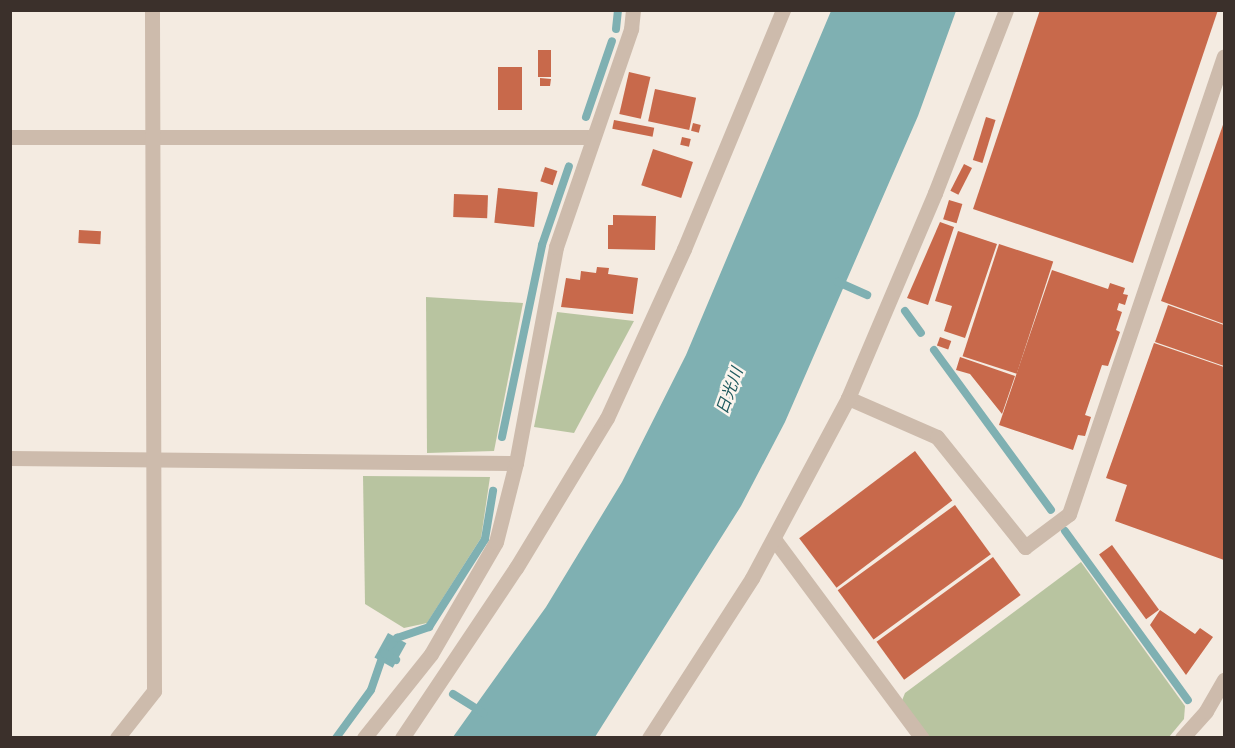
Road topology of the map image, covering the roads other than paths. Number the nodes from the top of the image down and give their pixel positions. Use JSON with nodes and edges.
{"nodes":[{"id":1,"x":152,"y":10,"type":"edge"},
{"id":2,"x":633,"y":10,"type":"edge"},
{"id":3,"x":783,"y":10,"type":"edge"},
{"id":4,"x":1006,"y":10,"type":"edge"},
{"id":5,"x":1224,"y":57,"type":"edge"},
{"id":6,"x":10,"y":137,"type":"edge"},
{"id":7,"x":152,"y":137,"type":"junction"},
{"id":8,"x":593,"y":138,"type":"junction"},
{"id":9,"x":848,"y":398,"type":"junction"},
{"id":10,"x":10,"y":458,"type":"edge"},
{"id":11,"x":153,"y":458,"type":"junction"},
{"id":12,"x":516,"y":463,"type":"junction"},
{"id":13,"x":774,"y":539,"type":"junction"},
{"id":14,"x":1224,"y":680,"type":"edge"},
{"id":15,"x":117,"y":738,"type":"edge"},
{"id":16,"x":364,"y":738,"type":"edge"},
{"id":17,"x":402,"y":738,"type":"edge"},
{"id":18,"x":649,"y":738,"type":"edge"},
{"id":19,"x":922,"y":738,"type":"edge"},
{"id":20,"x":1182,"y":738,"type":"edge"}],
"edges":[{"from":1,"to":7,"type":"street"},
{"from":2,"to":8,"type":"street"},
{"from":3,"to":17,"type":"street"},
{"from":4,"to":9,"type":"street"},
{"from":5,"to":9,"type":"street"},
{"from":6,"to":7,"type":"street"},
{"from":7,"to":8,"type":"street"},
{"from":7,"to":11,"type":"street"},
{"from":8,"to":12,"type":"street"},
{"from":9,"to":13,"type":"street"},
{"from":10,"to":11,"type":"street"},
{"from":11,"to":12,"type":"street"},
{"from":11,"to":15,"type":"street"},
{"from":12,"to":16,"type":"street"},
{"from":13,"to":18,"type":"street"},
{"from":13,"to":19,"type":"street"},
{"from":14,"to":20,"type":"street"}]}
